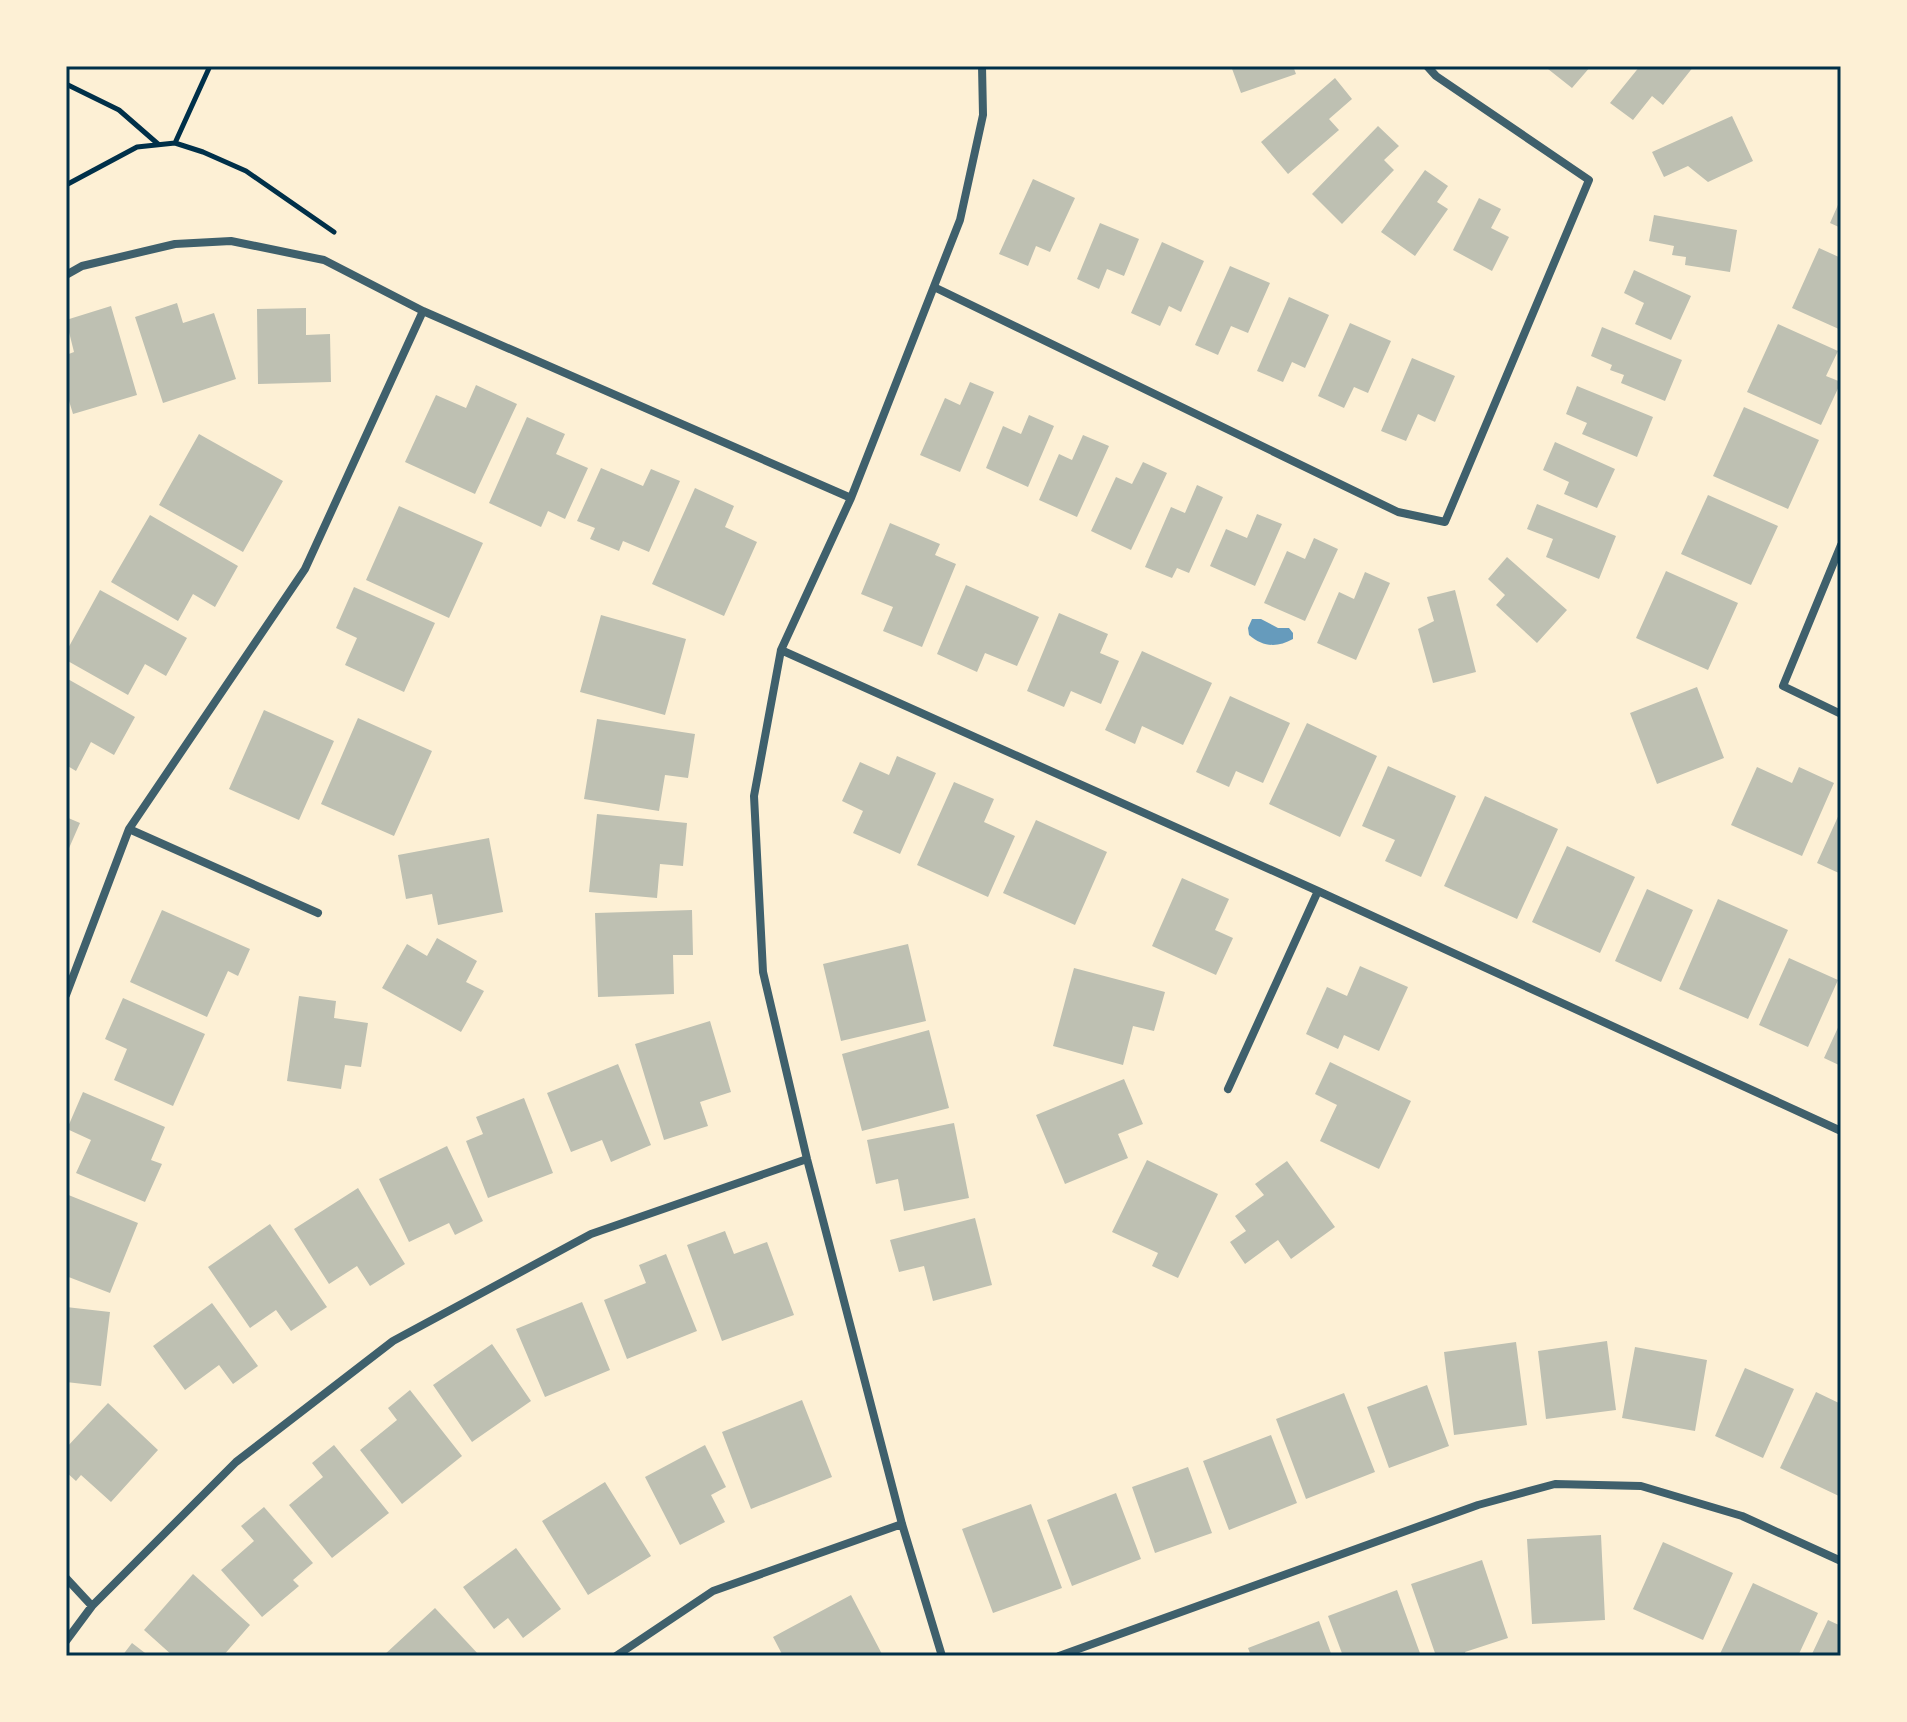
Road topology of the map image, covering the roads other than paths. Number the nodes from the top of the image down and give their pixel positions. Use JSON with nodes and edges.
{"nodes":[{"id":1,"x":982,"y":66,"type":"edge"},
{"id":2,"x":1427,"y":66,"type":"edge"},
{"id":3,"x":66,"y":275,"type":"edge"},
{"id":4,"x":934,"y":287,"type":"junction"},
{"id":5,"x":423,"y":311,"type":"junction"},
{"id":6,"x":851,"y":498,"type":"junction"},
{"id":7,"x":1841,"y":545,"type":"edge"},
{"id":8,"x":781,"y":650,"type":"junction"},
{"id":9,"x":1841,"y":714,"type":"edge"},
{"id":10,"x":129,"y":829,"type":"junction"},
{"id":11,"x":1318,"y":891,"type":"junction"},
{"id":12,"x":318,"y":913,"type":"dead end"},
{"id":13,"x":66,"y":995,"type":"edge"},
{"id":14,"x":1228,"y":1089,"type":"dead end"},
{"id":15,"x":1841,"y":1131,"type":"edge"},
{"id":16,"x":807,"y":1159,"type":"junction"},
{"id":17,"x":902,"y":1524,"type":"junction"},
{"id":18,"x":1841,"y":1561,"type":"edge"},
{"id":19,"x":66,"y":1578,"type":"edge"},
{"id":20,"x":92,"y":1606,"type":"junction"},
{"id":21,"x":66,"y":1641,"type":"edge"},
{"id":22,"x":616,"y":1656,"type":"edge"},
{"id":23,"x":942,"y":1656,"type":"edge"},
{"id":24,"x":1059,"y":1656,"type":"edge"}],
"edges":[{"from":1,"to":4,"type":"street"},
{"from":2,"to":4,"type":"street"},
{"from":3,"to":5,"type":"street"},
{"from":4,"to":6,"type":"street"},
{"from":5,"to":6,"type":"street"},
{"from":5,"to":10,"type":"street"},
{"from":6,"to":8,"type":"street"},
{"from":7,"to":9,"type":"street"},
{"from":8,"to":11,"type":"street"},
{"from":8,"to":16,"type":"street"},
{"from":10,"to":12,"type":"street"},
{"from":10,"to":13,"type":"street"},
{"from":11,"to":14,"type":"street"},
{"from":11,"to":15,"type":"street"},
{"from":16,"to":17,"type":"street"},
{"from":16,"to":20,"type":"street"},
{"from":17,"to":22,"type":"street"},
{"from":17,"to":23,"type":"street"},
{"from":18,"to":24,"type":"street"},
{"from":19,"to":20,"type":"street"},
{"from":20,"to":21,"type":"street"}]}
